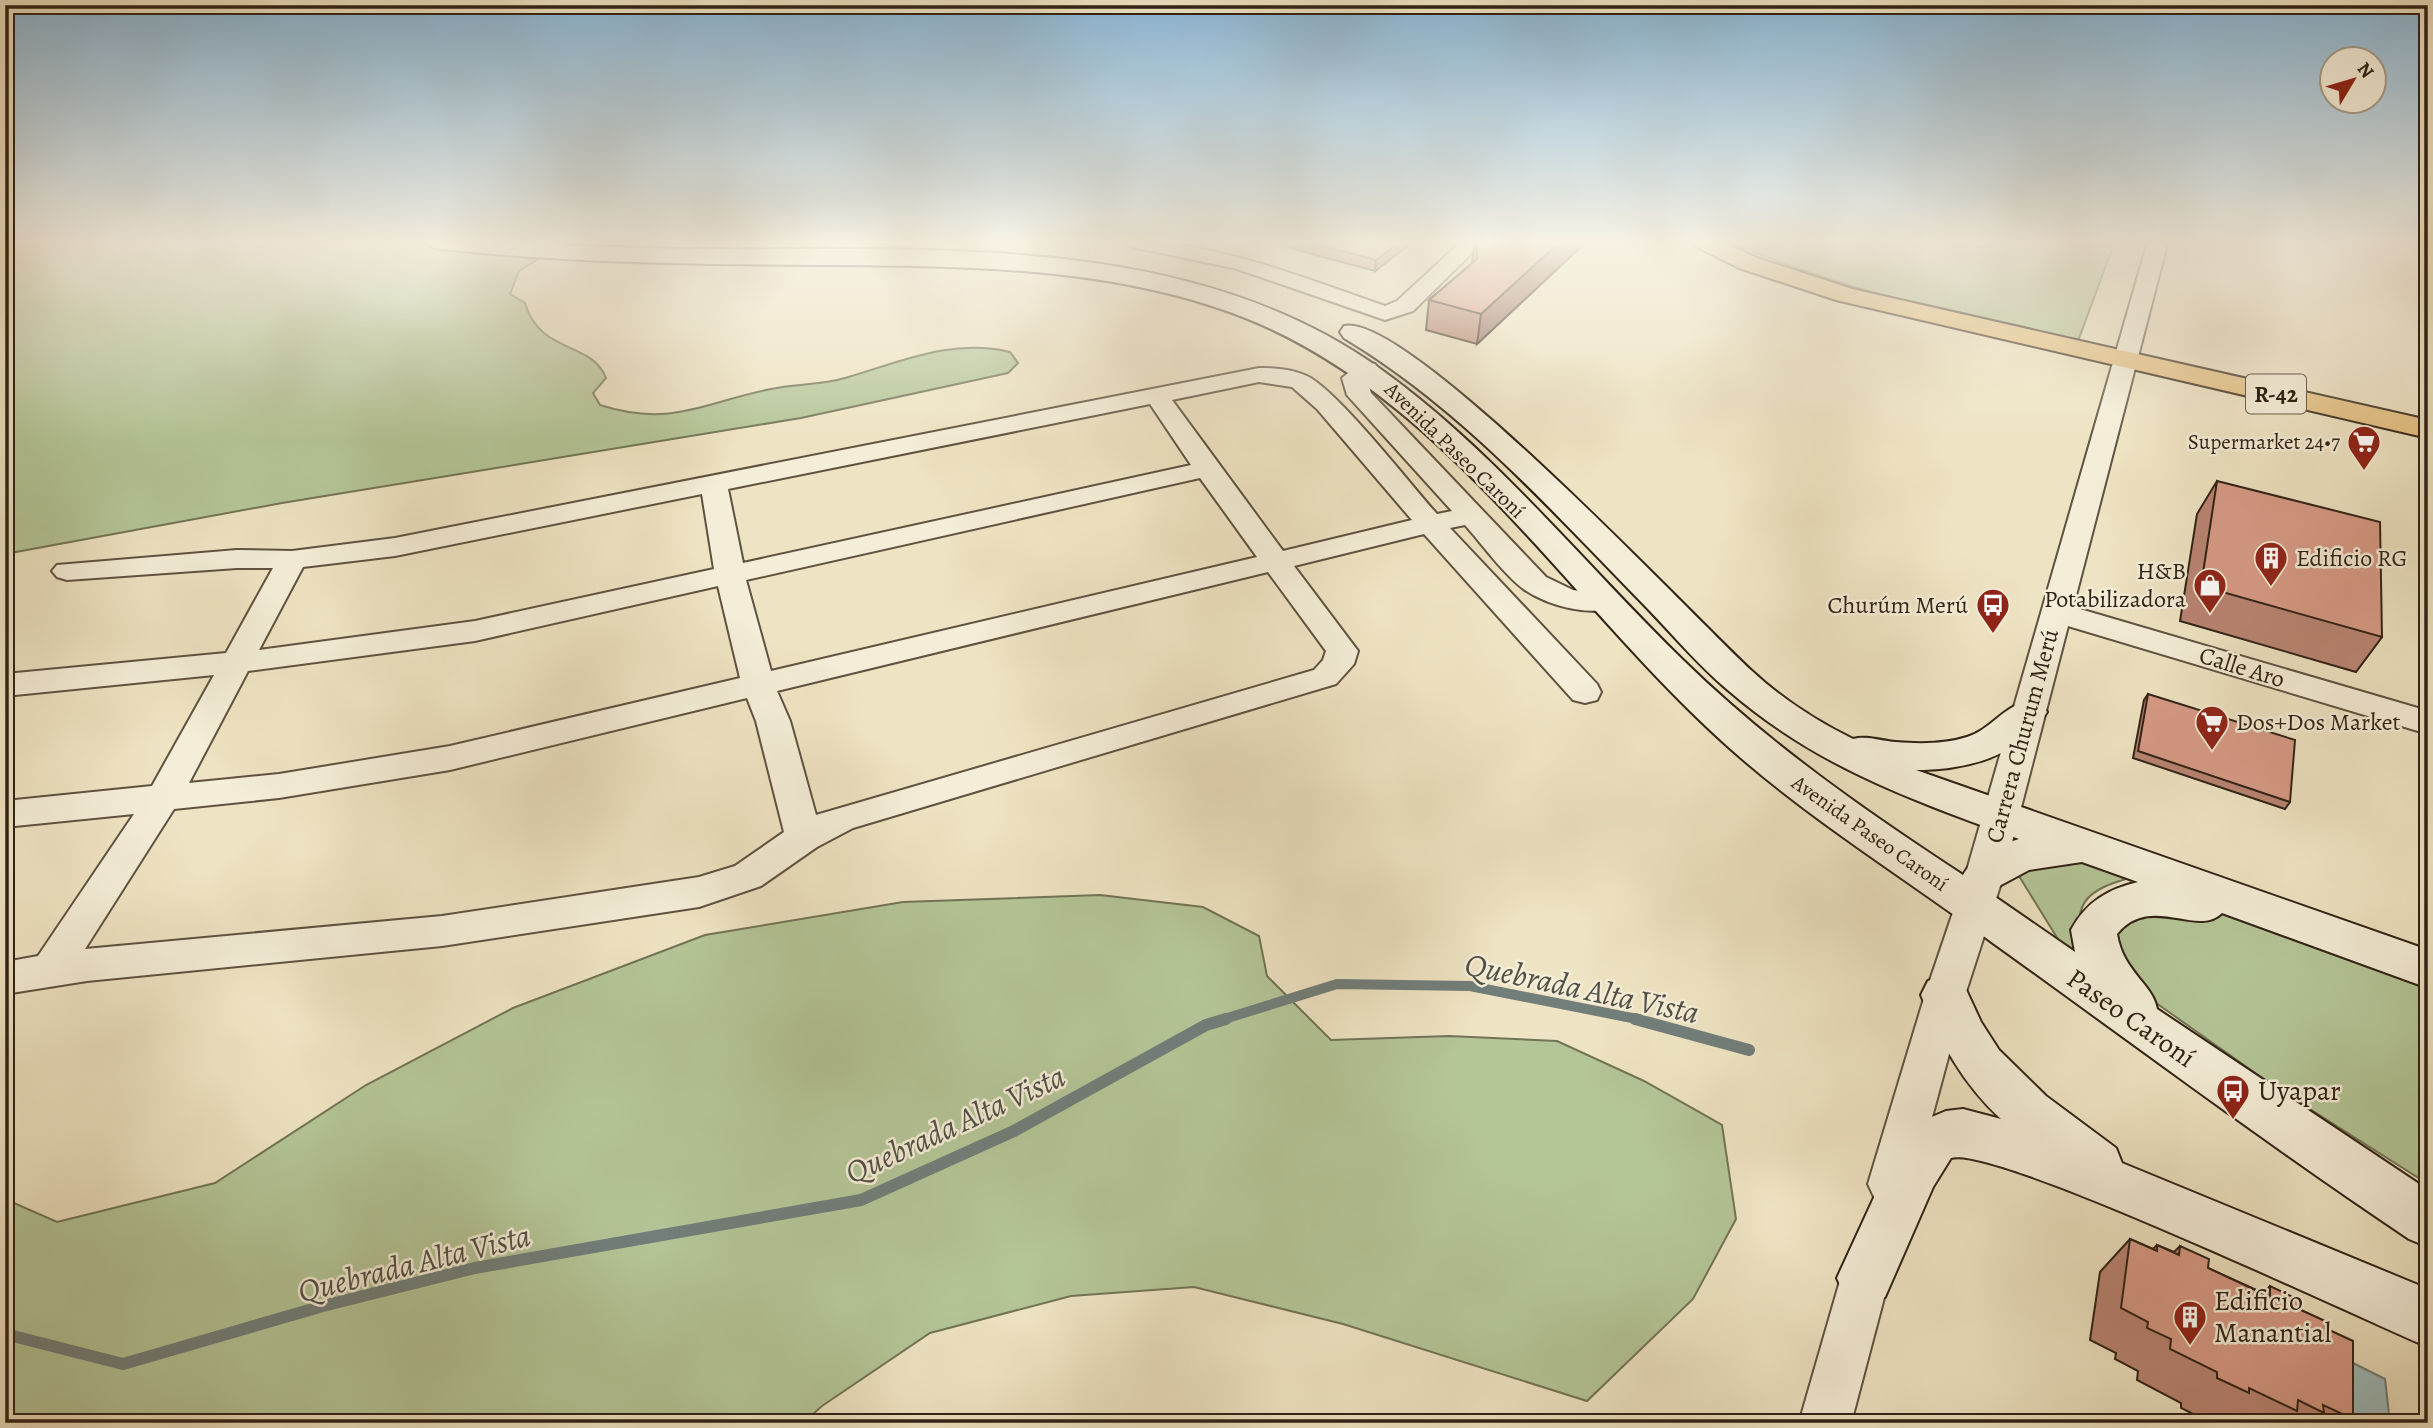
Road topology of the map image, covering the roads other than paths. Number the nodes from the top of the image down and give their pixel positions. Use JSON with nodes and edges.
{"nodes":[{"id":1,"x":1242,"y":308,"type":"edge"},
{"id":2,"x":1302,"y":308,"type":"edge"},
{"id":3,"x":1367,"y":308,"type":"edge"},
{"id":4,"x":1401,"y":308,"type":"edge"},
{"id":5,"x":1899,"y":308,"type":"edge"},
{"id":6,"x":2140,"y":308,"type":"edge"},
{"id":7,"x":2125,"y":360,"type":"junction"},
{"id":8,"x":1367,"y":369,"type":"junction"},
{"id":9,"x":1157,"y":396,"type":"junction"},
{"id":10,"x":2428,"y":429,"type":"edge"},
{"id":11,"x":1207,"y":469,"type":"junction"},
{"id":12,"x":714,"y":484,"type":"junction"},
{"id":13,"x":1469,"y":515,"type":"junction"},
{"id":14,"x":1431,"y":524,"type":"junction"},
{"id":15,"x":292,"y":560,"type":"junction"},
{"id":16,"x":1275,"y":562,"type":"junction"},
{"id":17,"x":67,"y":570,"type":"dead end"},
{"id":18,"x":730,"y":574,"type":"junction"},
{"id":19,"x":1605,"y":602,"type":"junction"},
{"id":20,"x":2056,"y":612,"type":"junction"},
{"id":21,"x":236,"y":662,"type":"junction"},
{"id":22,"x":758,"y":684,"type":"junction"},
{"id":23,"x":5,"y":685,"type":"edge"},
{"id":24,"x":1585,"y":692,"type":"dead end"},
{"id":25,"x":2028,"y":712,"type":"junction"},
{"id":26,"x":2428,"y":723,"type":"edge"},
{"id":27,"x":1814,"y":736,"type":"junction"},
{"id":28,"x":163,"y":798,"type":"junction"},
{"id":29,"x":5,"y":814,"type":"edge"},
{"id":30,"x":2000,"y":815,"type":"junction"},
{"id":31,"x":804,"y":837,"type":"junction"},
{"id":32,"x":2087,"y":846,"type":"junction"},
{"id":33,"x":1980,"y":892,"type":"junction"},
{"id":34,"x":2309,"y":926,"type":"junction"},
{"id":35,"x":2428,"y":969,"type":"edge"},
{"id":36,"x":50,"y":971,"type":"junction"},
{"id":37,"x":5,"y":978,"type":"edge"},
{"id":38,"x":1945,"y":995,"type":"junction"},
{"id":39,"x":2190,"y":1061,"type":"junction"},
{"id":40,"x":2137,"y":1194,"type":"junction"},
{"id":41,"x":2428,"y":1221,"type":"edge"},
{"id":42,"x":1865,"y":1278,"type":"junction"},
{"id":43,"x":2428,"y":1318,"type":"edge"},
{"id":44,"x":1825,"y":1423,"type":"edge"}],
"edges":[{"from":1,"to":8,"type":"street","name":"Avenida Paseo Caroní"},
{"from":2,"to":27,"type":"street","name":"Avenida Paseo Caroní"},
{"from":3,"to":4,"type":"street"},
{"from":5,"to":7,"type":"main road","number":"R-42"},
{"from":6,"to":7,"type":"street","name":"Carrera Churum Merú"},
{"from":7,"to":10,"type":"main road","number":"R-42"},
{"from":7,"to":20,"type":"street","name":"Carrera Churum Merú"},
{"from":8,"to":13,"type":"street"},
{"from":8,"to":19,"type":"street","name":"Avenida Paseo Caroní"},
{"from":9,"to":11,"type":"street"},
{"from":9,"to":12,"type":"street"},
{"from":9,"to":14,"type":"street"},
{"from":11,"to":16,"type":"street"},
{"from":11,"to":18,"type":"street"},
{"from":12,"to":15,"type":"street"},
{"from":12,"to":18,"type":"street"},
{"from":13,"to":14,"type":"street"},
{"from":13,"to":19,"type":"street"},
{"from":14,"to":16,"type":"street"},
{"from":14,"to":24,"type":"street"},
{"from":15,"to":17,"type":"street"},
{"from":15,"to":21,"type":"street"},
{"from":16,"to":22,"type":"street"},
{"from":16,"to":31,"type":"street"},
{"from":18,"to":21,"type":"street"},
{"from":18,"to":22,"type":"street"},
{"from":19,"to":33,"type":"street","name":"Avenida Paseo Caroní"},
{"from":20,"to":25,"type":"street","name":"Carrera Churum Merú"},
{"from":20,"to":26,"type":"street","name":"Calle Aro"},
{"from":21,"to":23,"type":"street"},
{"from":21,"to":28,"type":"street"},
{"from":22,"to":28,"type":"street"},
{"from":22,"to":31,"type":"street"},
{"from":25,"to":27,"type":"street"},
{"from":25,"to":30,"type":"street","name":"Carrera Churum Merú"},
{"from":27,"to":30,"type":"street","name":"Avenida Paseo Caroní"},
{"from":28,"to":29,"type":"street"},
{"from":28,"to":36,"type":"street"},
{"from":30,"to":32,"type":"street"},
{"from":30,"to":33,"type":"street","name":"Carrera Churum Merú"},
{"from":31,"to":36,"type":"street"},
{"from":32,"to":33,"type":"street"},
{"from":32,"to":34,"type":"street"},
{"from":33,"to":38,"type":"street","name":"Carrera Churum Merú"},
{"from":33,"to":39,"type":"street","name":"Paseo Caroní"},
{"from":34,"to":35,"type":"street"},
{"from":34,"to":39,"type":"street"},
{"from":36,"to":37,"type":"street"},
{"from":38,"to":40,"type":"street"},
{"from":38,"to":42,"type":"street","name":"Carrera Churum Merú"},
{"from":39,"to":41,"type":"street","name":"Paseo Caroní"},
{"from":40,"to":42,"type":"street"},
{"from":40,"to":43,"type":"street"},
{"from":42,"to":44,"type":"street"}]}
